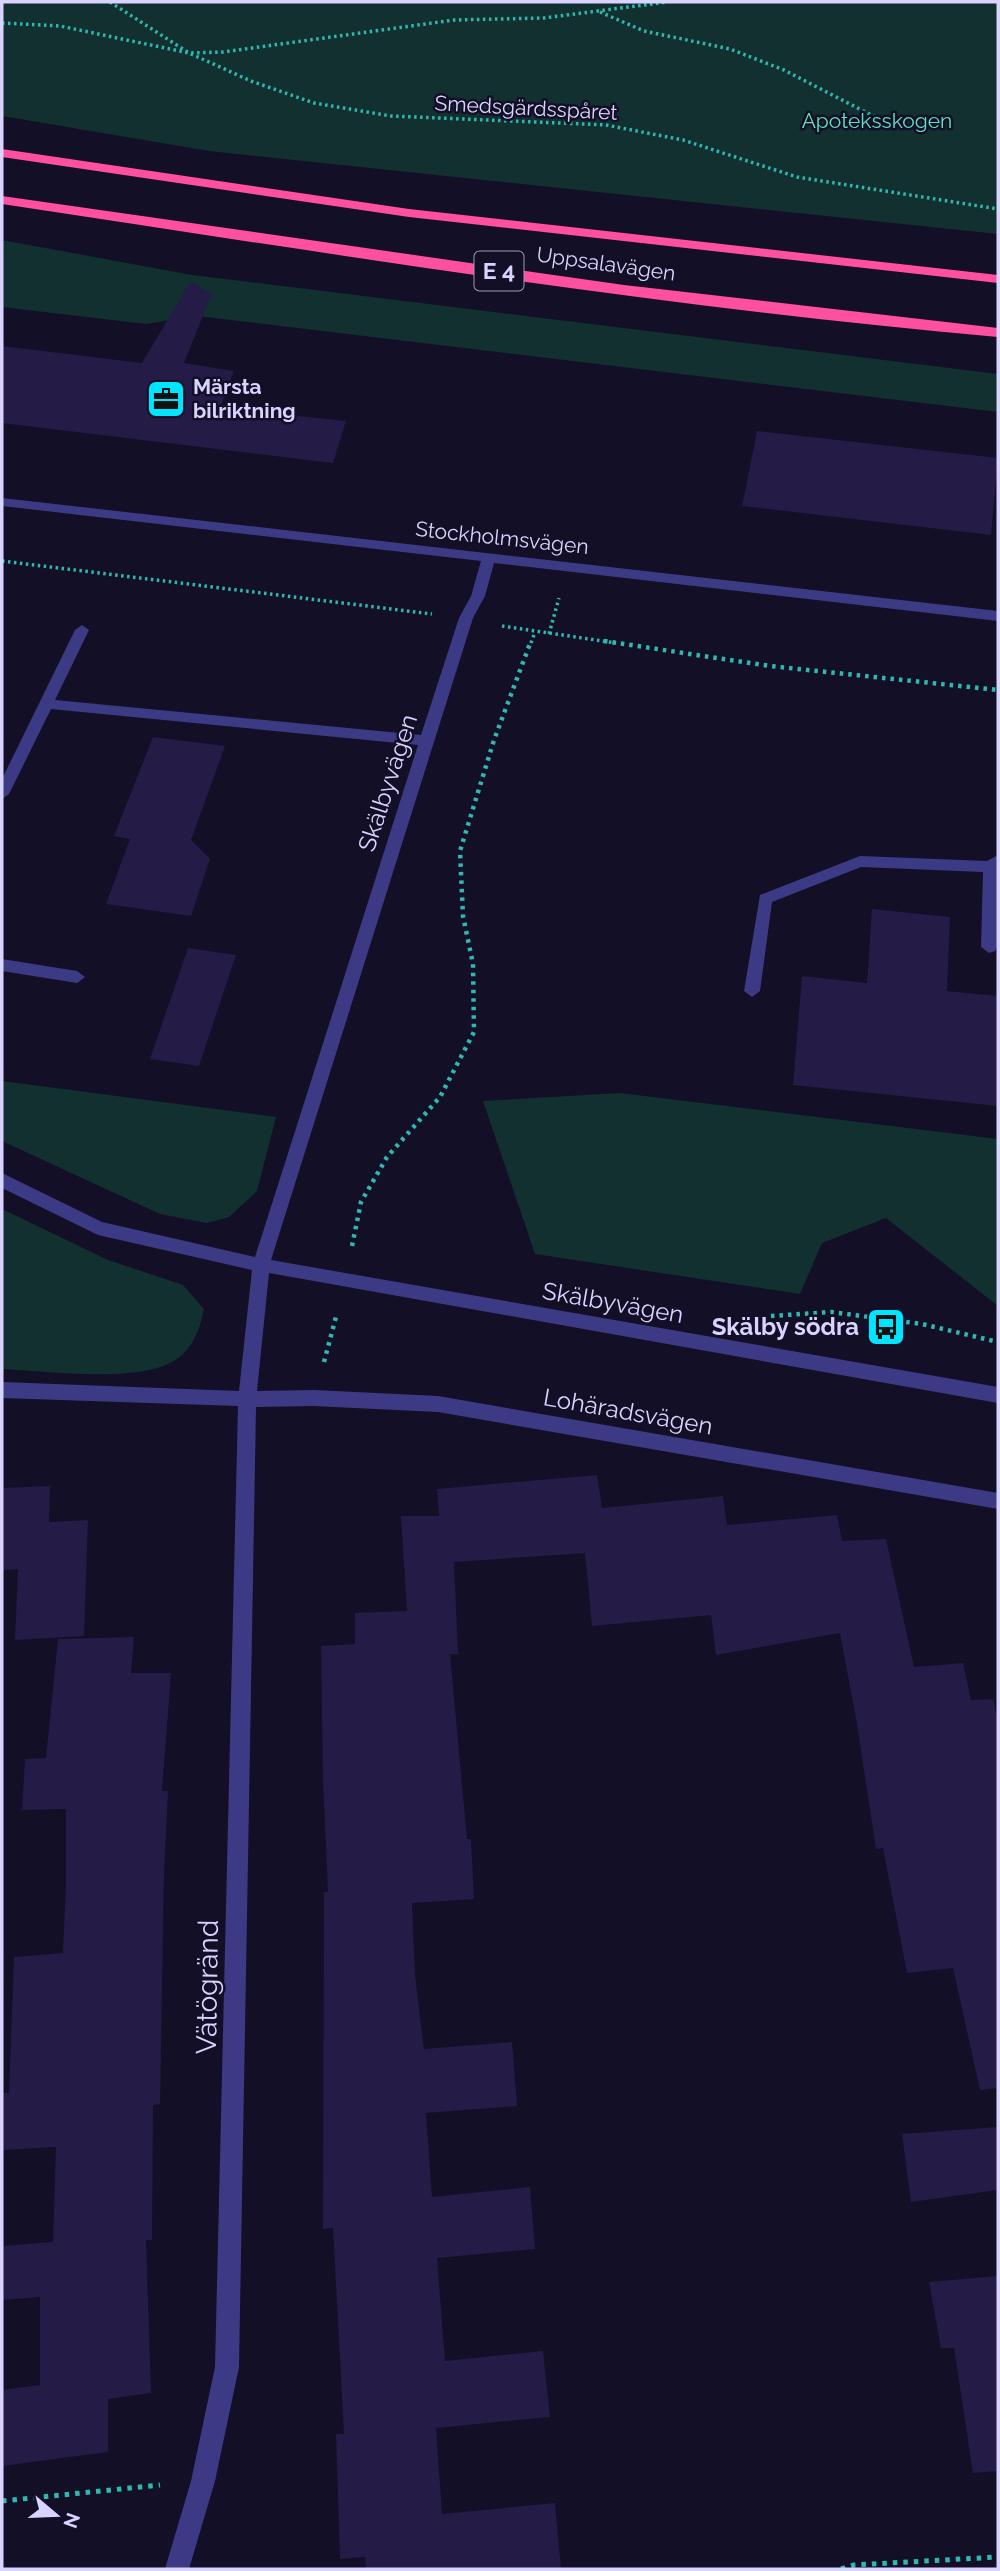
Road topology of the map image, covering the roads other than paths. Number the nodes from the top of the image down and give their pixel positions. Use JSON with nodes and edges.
{"nodes":[{"id":1,"x":2,"y":153,"type":"edge"},
{"id":2,"x":2,"y":200,"type":"edge"},
{"id":3,"x":998,"y":279,"type":"edge"},
{"id":4,"x":998,"y":333,"type":"edge"},
{"id":5,"x":2,"y":502,"type":"edge"},
{"id":6,"x":489,"y":558,"type":"junction"},
{"id":7,"x":998,"y":616,"type":"edge"},
{"id":8,"x":82,"y":630,"type":"dead end"},
{"id":9,"x":46,"y":704,"type":"junction"},
{"id":10,"x":427,"y":741,"type":"junction"},
{"id":11,"x":2,"y":794,"type":"edge"},
{"id":12,"x":994,"y":864,"type":"edge"},
{"id":13,"x":989,"y":947,"type":"dead end"},
{"id":14,"x":2,"y":965,"type":"edge"},
{"id":15,"x":77,"y":977,"type":"dead end"},
{"id":16,"x":752,"y":991,"type":"dead end"},
{"id":17,"x":2,"y":1180,"type":"edge"},
{"id":18,"x":261,"y":1265,"type":"junction"},
{"id":19,"x":2,"y":1390,"type":"edge"},
{"id":20,"x":998,"y":1395,"type":"edge"},
{"id":21,"x":247,"y":1399,"type":"junction"},
{"id":22,"x":998,"y":1501,"type":"edge"},
{"id":23,"x":177,"y":2569,"type":"edge"}],
"edges":[{"from":1,"to":3,"type":"highway","name":"Uppsalavägen","number":"E 4"},
{"from":2,"to":4,"type":"highway","name":"Uppsalavägen","number":"E 4"},
{"from":5,"to":6,"type":"street","name":"Stockholmsvägen"},
{"from":6,"to":7,"type":"street","name":"Stockholmsvägen"},
{"from":6,"to":10,"type":"street","name":"Skälbyvägen"},
{"from":8,"to":9,"type":"street"},
{"from":9,"to":10,"type":"street"},
{"from":9,"to":11,"type":"street"},
{"from":10,"to":18,"type":"street","name":"Skälbyvägen"},
{"from":12,"to":13,"type":"street"},
{"from":12,"to":16,"type":"street"},
{"from":14,"to":15,"type":"street"},
{"from":17,"to":18,"type":"street","name":"Skälbyvägen"},
{"from":18,"to":20,"type":"street","name":"Skälbyvägen"},
{"from":18,"to":21,"type":"street"},
{"from":19,"to":21,"type":"street","name":"Lohäradsvägen"},
{"from":21,"to":22,"type":"street","name":"Lohäradsvägen"},
{"from":21,"to":23,"type":"street","name":"Vätögränd"}]}
